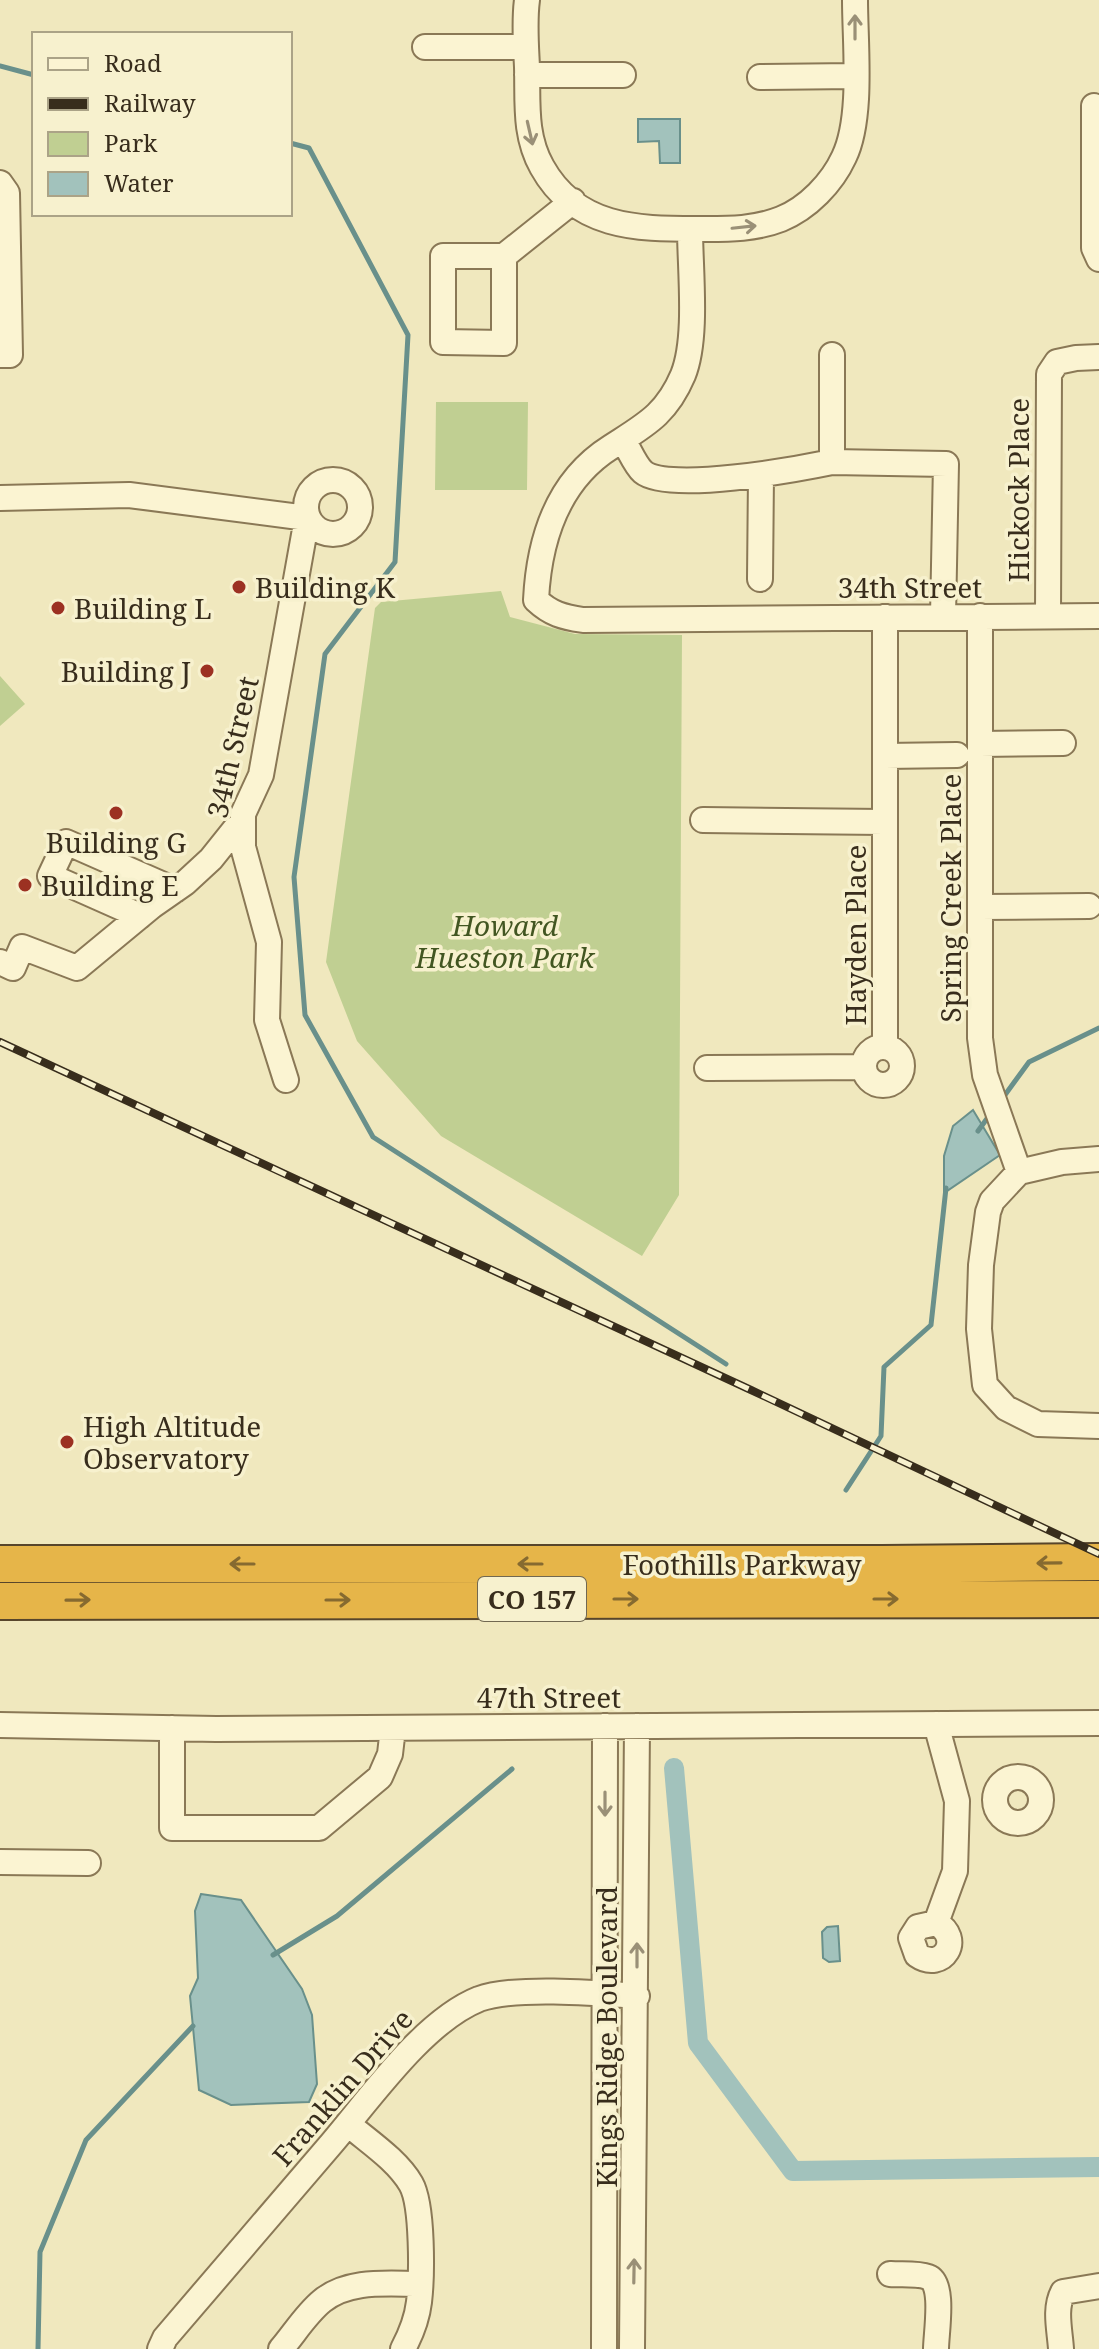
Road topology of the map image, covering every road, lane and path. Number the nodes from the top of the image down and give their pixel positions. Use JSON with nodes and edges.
{"nodes":[{"id":1,"x":527,"y":0,"type":"edge"},
{"id":2,"x":855,"y":0,"type":"edge"},
{"id":3,"x":425,"y":47,"type":"dead end"},
{"id":4,"x":526,"y":47,"type":"junction"},
{"id":5,"x":527,"y":75,"type":"junction"},
{"id":6,"x":623,"y":75,"type":"dead end"},
{"id":7,"x":855,"y":76,"type":"junction"},
{"id":8,"x":760,"y":77,"type":"dead end"},
{"id":9,"x":1094,"y":106,"type":"dead end"},
{"id":10,"x":0,"y":183,"type":"edge"},
{"id":11,"x":573,"y":201,"type":"junction"},
{"id":12,"x":690,"y":229,"type":"junction"},
{"id":13,"x":504,"y":256,"type":"dead end"},
{"id":14,"x":1099,"y":259,"type":"edge"},
{"id":15,"x":0,"y":355,"type":"edge"},
{"id":16,"x":832,"y":355,"type":"dead end"},
{"id":17,"x":1099,"y":357,"type":"edge"},
{"id":18,"x":623,"y":440,"type":"junction"},
{"id":19,"x":832,"y":462,"type":"junction"},
{"id":20,"x":761,"y":475,"type":"junction"},
{"id":21,"x":0,"y":498,"type":"edge"},
{"id":22,"x":760,"y":579,"type":"dead end"},
{"id":23,"x":943,"y":616,"type":"junction"},
{"id":24,"x":980,"y":616,"type":"junction"},
{"id":25,"x":1048,"y":616,"type":"junction"},
{"id":26,"x":1099,"y":616,"type":"edge"},
{"id":27,"x":885,"y":617,"type":"junction"},
{"id":28,"x":1063,"y":743,"type":"dead end"},
{"id":29,"x":980,"y":744,"type":"junction"},
{"id":30,"x":957,"y":755,"type":"dead end"},
{"id":31,"x":885,"y":756,"type":"junction"},
{"id":32,"x":703,"y":820,"type":"dead end"},
{"id":33,"x":884,"y":822,"type":"junction"},
{"id":34,"x":243,"y":827,"type":"junction"},
{"id":35,"x":175,"y":890,"type":"junction"},
{"id":36,"x":1089,"y":906,"type":"dead end"},
{"id":37,"x":980,"y":907,"type":"junction"},
{"id":38,"x":140,"y":916,"type":"junction"},
{"id":39,"x":0,"y":962,"type":"edge"},
{"id":40,"x":885,"y":1047,"type":"junction"},
{"id":41,"x":864,"y":1067,"type":"junction"},
{"id":42,"x":707,"y":1068,"type":"dead end"},
{"id":43,"x":286,"y":1080,"type":"dead end"},
{"id":44,"x":1099,"y":1159,"type":"edge"},
{"id":45,"x":1015,"y":1162,"type":"junction"},
{"id":46,"x":1099,"y":1426,"type":"edge"},
{"id":47,"x":1099,"y":1562,"type":"edge"},
{"id":48,"x":0,"y":1564,"type":"edge"},
{"id":49,"x":1099,"y":1599,"type":"edge"},
{"id":50,"x":0,"y":1601,"type":"edge"},
{"id":51,"x":1099,"y":1723,"type":"edge"},
{"id":52,"x":936,"y":1724,"type":"junction"},
{"id":53,"x":0,"y":1725,"type":"edge"},
{"id":54,"x":605,"y":1726,"type":"junction"},
{"id":55,"x":637,"y":1726,"type":"junction"},
{"id":56,"x":172,"y":1728,"type":"junction"},
{"id":57,"x":393,"y":1728,"type":"junction"},
{"id":58,"x":0,"y":1862,"type":"edge"},
{"id":59,"x":88,"y":1863,"type":"dead end"},
{"id":60,"x":936,"y":1923,"type":"dead end"},
{"id":61,"x":604,"y":1993,"type":"junction"},
{"id":62,"x":637,"y":1996,"type":"junction"},
{"id":63,"x":348,"y":2124,"type":"junction"},
{"id":64,"x":890,"y":2274,"type":"dead end"},
{"id":65,"x":420,"y":2284,"type":"junction"},
{"id":66,"x":1099,"y":2286,"type":"edge"},
{"id":67,"x":160,"y":2349,"type":"edge"},
{"id":68,"x":281,"y":2349,"type":"edge"},
{"id":69,"x":403,"y":2349,"type":"edge"},
{"id":70,"x":604,"y":2349,"type":"edge"},
{"id":71,"x":632,"y":2349,"type":"edge"},
{"id":72,"x":936,"y":2349,"type":"edge"},
{"id":73,"x":1061,"y":2349,"type":"edge"}],
"edges":[{"from":1,"to":4,"type":"street"},
{"from":7,"to":2,"type":"street","one_way":true},
{"from":3,"to":4,"type":"street"},
{"from":4,"to":5,"type":"street"},
{"from":5,"to":6,"type":"street"},
{"from":5,"to":11,"type":"street","one_way":true},
{"from":7,"to":8,"type":"street"},
{"from":12,"to":7,"type":"street","one_way":true},
{"from":9,"to":14,"type":"street"},
{"from":10,"to":15,"type":"street"},
{"from":11,"to":12,"type":"street"},
{"from":11,"to":13,"type":"street"},
{"from":12,"to":18,"type":"street"},
{"from":16,"to":19,"type":"street"},
{"from":17,"to":25,"type":"street","name":"Hickock Place"},
{"from":18,"to":20,"type":"street"},
{"from":18,"to":27,"type":"street","name":"34th Street"},
{"from":19,"to":20,"type":"street"},
{"from":19,"to":23,"type":"street"},
{"from":20,"to":22,"type":"street"},
{"from":21,"to":34,"type":"street","name":"34th Street"},
{"from":23,"to":24,"type":"street","name":"34th Street"},
{"from":23,"to":27,"type":"street","name":"34th Street"},
{"from":24,"to":25,"type":"street","name":"34th Street"},
{"from":24,"to":29,"type":"street","name":"Spring Creek Place"},
{"from":25,"to":26,"type":"street","name":"34th Street"},
{"from":27,"to":31,"type":"street","name":"Hayden Place"},
{"from":28,"to":29,"type":"street"},
{"from":29,"to":37,"type":"street","name":"Spring Creek Place"},
{"from":30,"to":31,"type":"street"},
{"from":31,"to":33,"type":"street","name":"Hayden Place"},
{"from":32,"to":33,"type":"street","name":"Hayden Place"},
{"from":33,"to":40,"type":"street","name":"Hayden Place"},
{"from":34,"to":35,"type":"street"},
{"from":34,"to":43,"type":"street","name":"34th Street"},
{"from":35,"to":38,"type":"street"},
{"from":35,"to":38,"type":"street"},
{"from":36,"to":37,"type":"street"},
{"from":37,"to":45,"type":"street","name":"Spring Creek Place"},
{"from":38,"to":39,"type":"street"},
{"from":40,"to":41,"type":"street","name":"Hayden Place"},
{"from":40,"to":41,"type":"street","name":"Hayden Place"},
{"from":41,"to":42,"type":"street","name":"Hayden Place"},
{"from":44,"to":45,"type":"street"},
{"from":45,"to":46,"type":"street"},
{"from":47,"to":48,"type":"highway","name":"Foothills Parkway","number":"CO 157","one_way":true},
{"from":50,"to":49,"type":"highway","name":"Foothills Parkway","number":"CO 157","one_way":true},
{"from":51,"to":52,"type":"street","name":"47th Street"},
{"from":52,"to":55,"type":"street","name":"47th Street"},
{"from":52,"to":60,"type":"street"},
{"from":53,"to":56,"type":"street","name":"47th Street"},
{"from":54,"to":55,"type":"street","name":"47th Street"},
{"from":54,"to":57,"type":"street","name":"47th Street"},
{"from":54,"to":61,"type":"street","name":"Kings Ridge Boulevard","one_way":true},
{"from":62,"to":55,"type":"street","name":"Kings Ridge Boulevard","one_way":true},
{"from":56,"to":57,"type":"street","name":"47th Street"},
{"from":56,"to":57,"type":"street"},
{"from":58,"to":59,"type":"street"},
{"from":61,"to":62,"type":"street","name":"Franklin Drive"},
{"from":61,"to":63,"type":"street","name":"Franklin Drive"},
{"from":61,"to":70,"type":"street","name":"Kings Ridge Boulevard"},
{"from":71,"to":62,"type":"street","name":"Kings Ridge Boulevard","one_way":true},
{"from":63,"to":65,"type":"street"},
{"from":63,"to":67,"type":"street","name":"Franklin Drive"},
{"from":64,"to":72,"type":"street"},
{"from":65,"to":68,"type":"street"},
{"from":65,"to":69,"type":"street"},
{"from":66,"to":73,"type":"street"}]}
